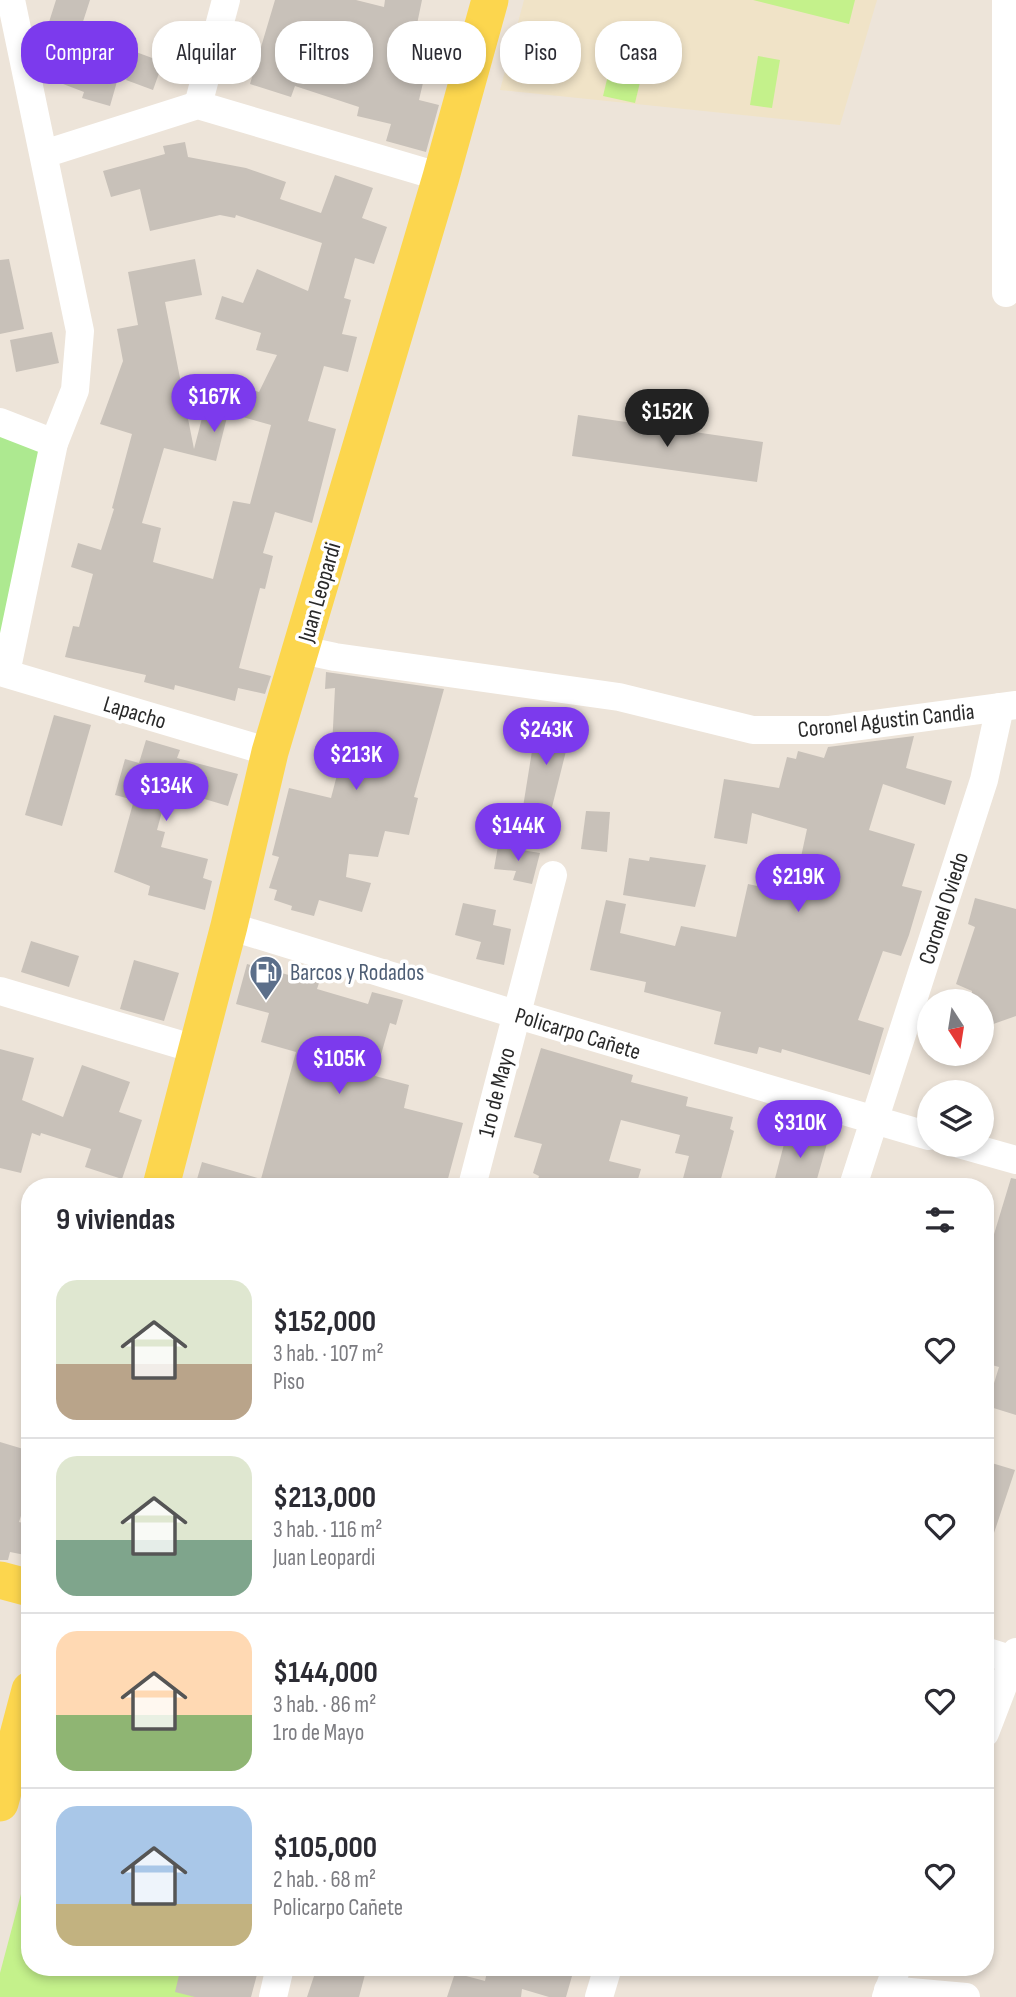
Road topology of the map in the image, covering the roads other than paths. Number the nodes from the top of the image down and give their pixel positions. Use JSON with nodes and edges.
{"nodes":[{"id":1,"x":11,"y":0,"type":"edge"},
{"id":2,"x":226,"y":0,"type":"edge"},
{"id":3,"x":489,"y":0,"type":"edge"},
{"id":4,"x":1006,"y":0,"type":"edge"},
{"id":5,"x":1012,"y":43,"type":"edge"},
{"id":6,"x":198,"y":105,"type":"junction"},
{"id":7,"x":44,"y":154,"type":"junction"},
{"id":8,"x":441,"y":177,"type":"junction"},
{"id":9,"x":1006,"y":293,"type":"dead end"},
{"id":10,"x":0,"y":422,"type":"edge"},
{"id":11,"x":54,"y":443,"type":"junction"},
{"id":12,"x":302,"y":650,"type":"junction"},
{"id":13,"x":3,"y":672,"type":"edge"},
{"id":14,"x":1008,"y":706,"type":"edge"},
{"id":15,"x":270,"y":752,"type":"junction"},
{"id":16,"x":552,"y":875,"type":"dead end"},
{"id":17,"x":229,"y":926,"type":"junction"},
{"id":18,"x":0,"y":990,"type":"edge"},
{"id":19,"x":515,"y":1014,"type":"junction"},
{"id":20,"x":195,"y":1049,"type":"junction"},
{"id":21,"x":874,"y":1122,"type":"junction"},
{"id":22,"x":917,"y":1133,"type":"edge"},
{"id":23,"x":994,"y":1154,"type":"edge"},
{"id":24,"x":1016,"y":1160,"type":"edge"},
{"id":25,"x":163,"y":1178,"type":"edge"},
{"id":26,"x":474,"y":1178,"type":"edge"},
{"id":27,"x":856,"y":1178,"type":"edge"},
{"id":28,"x":0,"y":1580,"type":"edge"},
{"id":29,"x":21,"y":1586,"type":"edge"},
{"id":30,"x":994,"y":1653,"type":"edge"},
{"id":31,"x":1015,"y":1657,"type":"edge"},
{"id":32,"x":994,"y":1710,"type":"edge"},
{"id":33,"x":21,"y":1724,"type":"edge"},
{"id":34,"x":0,"y":1803,"type":"edge"},
{"id":35,"x":278,"y":1976,"type":"edge"},
{"id":36,"x":605,"y":1976,"type":"edge"},
{"id":37,"x":890,"y":1985,"type":"edge"},
{"id":38,"x":273,"y":1997,"type":"edge"},
{"id":39,"x":599,"y":1997,"type":"edge"},
{"id":40,"x":966,"y":1997,"type":"edge"}],
"edges":[{"from":1,"to":7,"type":"street"},
{"from":2,"to":6,"type":"street"},
{"from":3,"to":8,"type":"main road","name":"Juan Leopardi"},
{"from":4,"to":5,"type":"street"},
{"from":5,"to":9,"type":"street"},
{"from":6,"to":7,"type":"street"},
{"from":6,"to":8,"type":"street"},
{"from":7,"to":11,"type":"street"},
{"from":8,"to":12,"type":"main road","name":"Juan Leopardi"},
{"from":10,"to":11,"type":"street"},
{"from":11,"to":13,"type":"street"},
{"from":12,"to":14,"type":"street","name":"Coronel Agustin Candia"},
{"from":12,"to":15,"type":"main road","name":"Juan Leopardi"},
{"from":13,"to":15,"type":"street","name":"Lapacho"},
{"from":14,"to":21,"type":"street","name":"Coronel Oviedo"},
{"from":15,"to":17,"type":"main road","name":"Juan Leopardi"},
{"from":16,"to":19,"type":"street","name":"1ro de Mayo"},
{"from":17,"to":19,"type":"street","name":"Policarpo Cañete"},
{"from":17,"to":20,"type":"main road","name":"Juan Leopardi"},
{"from":18,"to":20,"type":"street"},
{"from":19,"to":21,"type":"street","name":"Policarpo Cañete"},
{"from":19,"to":26,"type":"street","name":"1ro de Mayo"},
{"from":20,"to":25,"type":"main road","name":"Juan Leopardi"},
{"from":21,"to":22,"type":"street","name":"Policarpo Cañete"},
{"from":21,"to":27,"type":"street","name":"Coronel Oviedo"},
{"from":23,"to":24,"type":"street"},
{"from":28,"to":29,"type":"main road"},
{"from":30,"to":31,"type":"street"},
{"from":31,"to":32,"type":"street"},
{"from":33,"to":34,"type":"main road"},
{"from":35,"to":38,"type":"street"},
{"from":36,"to":39,"type":"street"},
{"from":37,"to":40,"type":"street"}]}
